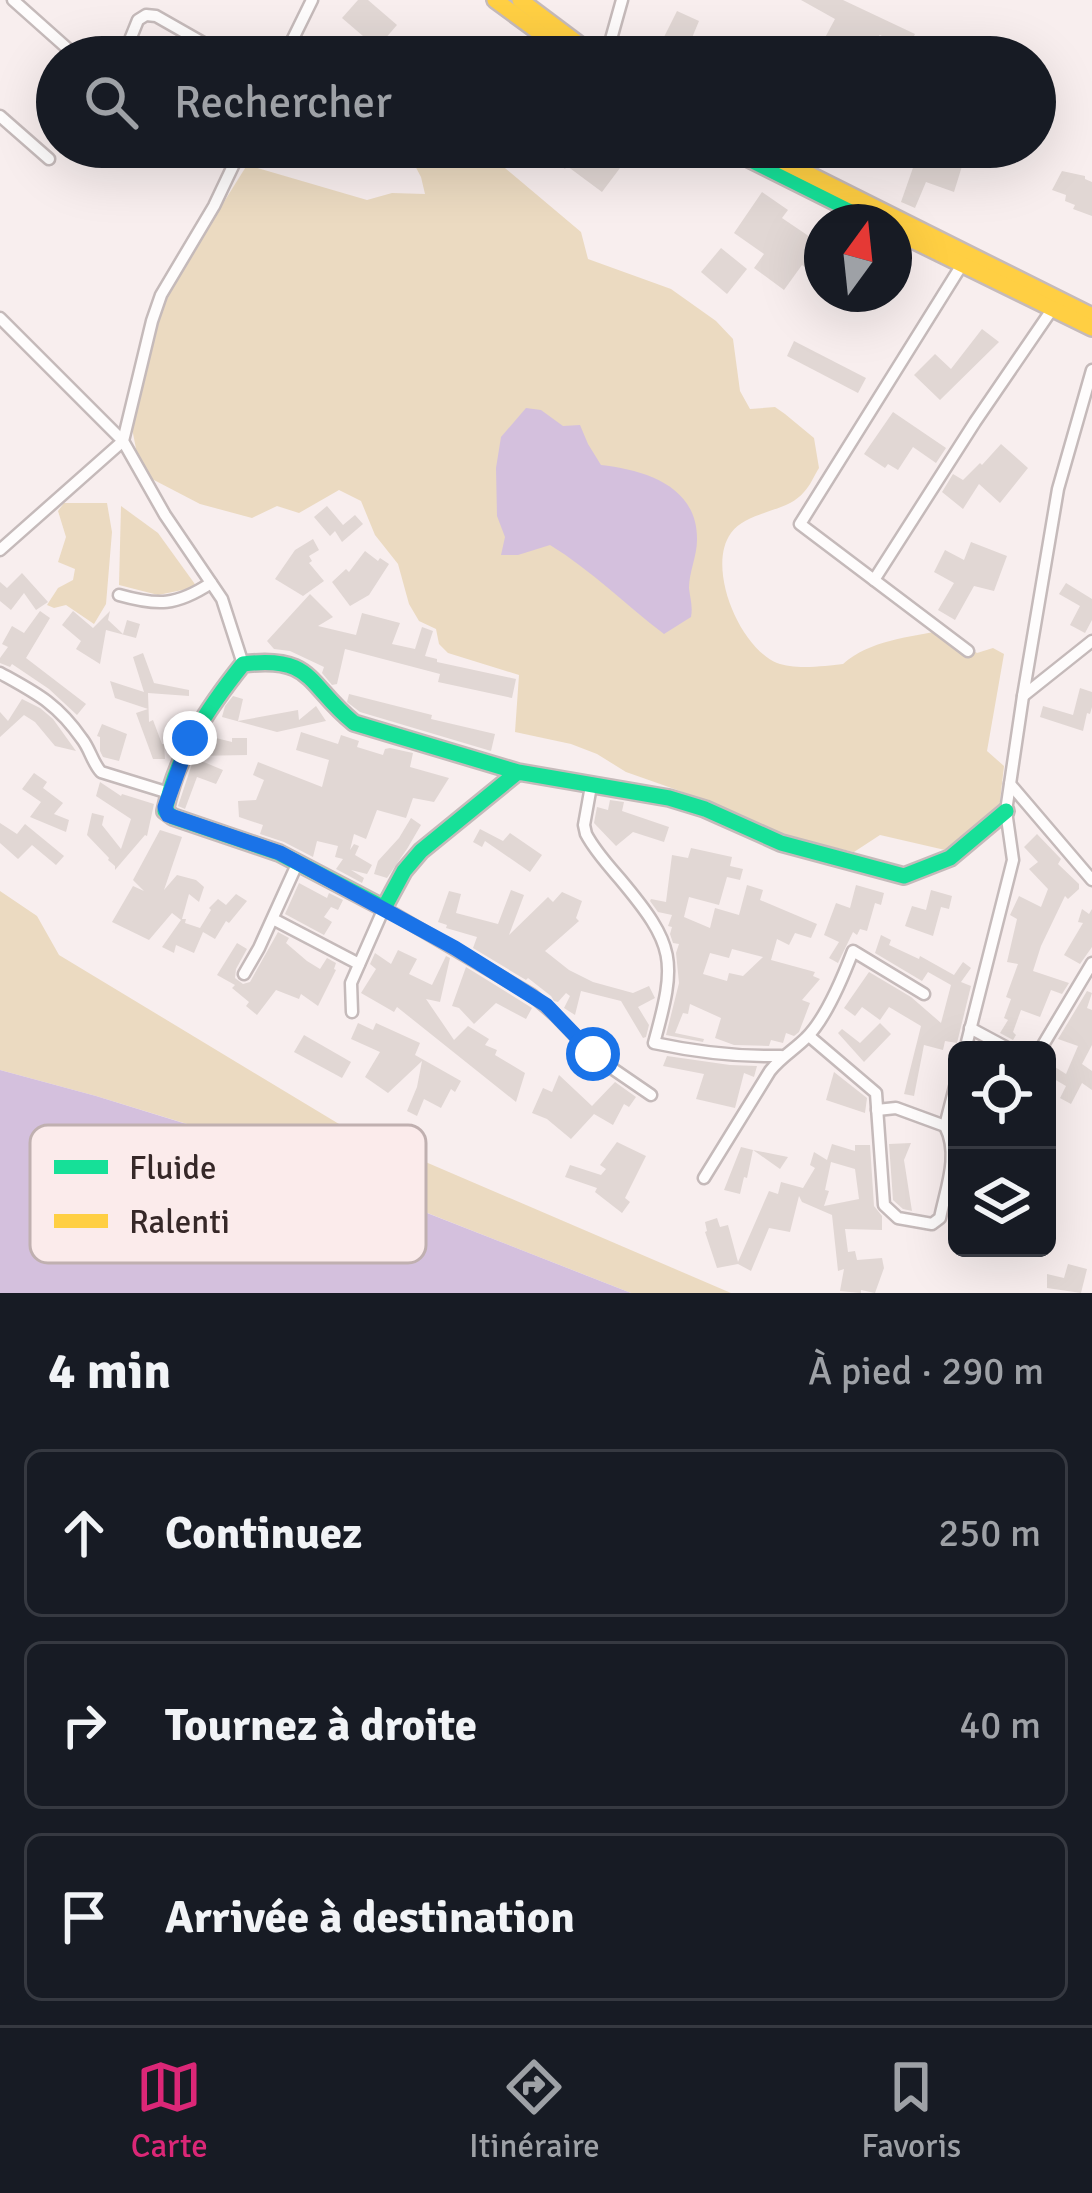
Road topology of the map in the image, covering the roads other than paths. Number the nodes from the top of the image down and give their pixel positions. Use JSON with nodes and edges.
{"nodes":[{"id":1,"x":13,"y":0,"type":"edge"},
{"id":2,"x":311,"y":0,"type":"edge"},
{"id":3,"x":495,"y":0,"type":"edge"},
{"id":4,"x":520,"y":0,"type":"edge"},
{"id":5,"x":622,"y":0,"type":"edge"},
{"id":6,"x":53,"y":36,"type":"edge"},
{"id":7,"x":132,"y":36,"type":"edge"},
{"id":8,"x":191,"y":36,"type":"edge"},
{"id":9,"x":294,"y":36,"type":"edge"},
{"id":10,"x":544,"y":36,"type":"edge"},
{"id":11,"x":568,"y":36,"type":"edge"},
{"id":12,"x":613,"y":36,"type":"edge"},
{"id":13,"x":0,"y":116,"type":"edge"},
{"id":14,"x":36,"y":148,"type":"edge"},
{"id":15,"x":232,"y":168,"type":"edge"},
{"id":16,"x":767,"y":168,"type":"edge"},
{"id":17,"x":793,"y":168,"type":"edge"},
{"id":18,"x":839,"y":204,"type":"edge"},
{"id":19,"x":912,"y":237,"type":"edge"},
{"id":20,"x":933,"y":243,"type":"junction"},
{"id":21,"x":963,"y":263,"type":"junction"},
{"id":22,"x":1053,"y":308,"type":"junction"},
{"id":23,"x":1092,"y":316,"type":"edge"},
{"id":24,"x":0,"y":318,"type":"edge"},
{"id":25,"x":1092,"y":328,"type":"edge"},
{"id":26,"x":1092,"y":370,"type":"edge"},
{"id":27,"x":123,"y":441,"type":"junction"},
{"id":28,"x":0,"y":550,"type":"edge"},
{"id":29,"x":874,"y":580,"type":"junction"},
{"id":30,"x":211,"y":583,"type":"junction"},
{"id":31,"x":119,"y":595,"type":"dead end"},
{"id":32,"x":1092,"y":641,"type":"edge"},
{"id":33,"x":968,"y":651,"type":"dead end"},
{"id":34,"x":244,"y":664,"type":"junction"},
{"id":35,"x":0,"y":673,"type":"edge"},
{"id":36,"x":1023,"y":696,"type":"junction"},
{"id":37,"x":518,"y":772,"type":"junction"},
{"id":38,"x":1010,"y":784,"type":"junction"},
{"id":39,"x":591,"y":786,"type":"junction"},
{"id":40,"x":169,"y":793,"type":"junction"},
{"id":41,"x":1006,"y":811,"type":"junction"},
{"id":42,"x":298,"y":862,"type":"junction"},
{"id":43,"x":1092,"y":880,"type":"edge"},
{"id":44,"x":384,"y":908,"type":"junction"},
{"id":45,"x":273,"y":919,"type":"junction"},
{"id":46,"x":359,"y":964,"type":"junction"},
{"id":47,"x":1092,"y":964,"type":"edge"},
{"id":48,"x":244,"y":974,"type":"dead end"},
{"id":49,"x":924,"y":994,"type":"dead end"},
{"id":50,"x":352,"y":1012,"type":"dead end"},
{"id":51,"x":970,"y":1028,"type":"junction"},
{"id":52,"x":809,"y":1036,"type":"junction"},
{"id":53,"x":966,"y":1041,"type":"edge"},
{"id":54,"x":994,"y":1041,"type":"edge"},
{"id":55,"x":1045,"y":1041,"type":"edge"},
{"id":56,"x":781,"y":1056,"type":"junction"},
{"id":57,"x":651,"y":1095,"type":"dead end"},
{"id":58,"x":878,"y":1110,"type":"junction"},
{"id":59,"x":948,"y":1114,"type":"edge"},
{"id":60,"x":945,"y":1126,"type":"junction"},
{"id":61,"x":704,"y":1178,"type":"dead end"}],
"edges":[{"from":1,"to":6,"type":"street"},
{"from":2,"to":9,"type":"street"},
{"from":3,"to":10,"type":"street"},
{"from":4,"to":11,"type":"street"},
{"from":5,"to":12,"type":"street"},
{"from":7,"to":8,"type":"street"},
{"from":13,"to":14,"type":"street"},
{"from":15,"to":27,"type":"street"},
{"from":16,"to":18,"type":"street"},
{"from":17,"to":20,"type":"street"},
{"from":19,"to":20,"type":"street"},
{"from":20,"to":21,"type":"street"},
{"from":20,"to":23,"type":"street"},
{"from":21,"to":22,"type":"street"},
{"from":21,"to":29,"type":"street"},
{"from":22,"to":25,"type":"street"},
{"from":22,"to":29,"type":"street"},
{"from":24,"to":27,"type":"street"},
{"from":26,"to":36,"type":"street"},
{"from":27,"to":28,"type":"street"},
{"from":27,"to":30,"type":"street"},
{"from":29,"to":33,"type":"street"},
{"from":30,"to":31,"type":"street"},
{"from":30,"to":34,"type":"street"},
{"from":32,"to":36,"type":"street"},
{"from":34,"to":37,"type":"street"},
{"from":34,"to":40,"type":"street"},
{"from":35,"to":40,"type":"street"},
{"from":36,"to":38,"type":"street"},
{"from":37,"to":39,"type":"street"},
{"from":37,"to":44,"type":"street"},
{"from":38,"to":41,"type":"street"},
{"from":38,"to":43,"type":"street"},
{"from":39,"to":41,"type":"street"},
{"from":39,"to":56,"type":"street"},
{"from":40,"to":42,"type":"street"},
{"from":41,"to":51,"type":"street"},
{"from":42,"to":44,"type":"street"},
{"from":42,"to":45,"type":"street"},
{"from":44,"to":46,"type":"street"},
{"from":44,"to":57,"type":"street"},
{"from":45,"to":46,"type":"street"},
{"from":45,"to":48,"type":"street"},
{"from":46,"to":50,"type":"street"},
{"from":47,"to":55,"type":"street"},
{"from":49,"to":52,"type":"street"},
{"from":51,"to":53,"type":"street"},
{"from":51,"to":54,"type":"street"},
{"from":52,"to":56,"type":"street"},
{"from":52,"to":58,"type":"street"},
{"from":56,"to":61,"type":"street"},
{"from":58,"to":60,"type":"street"},
{"from":58,"to":60,"type":"street"},
{"from":59,"to":60,"type":"street"}]}
